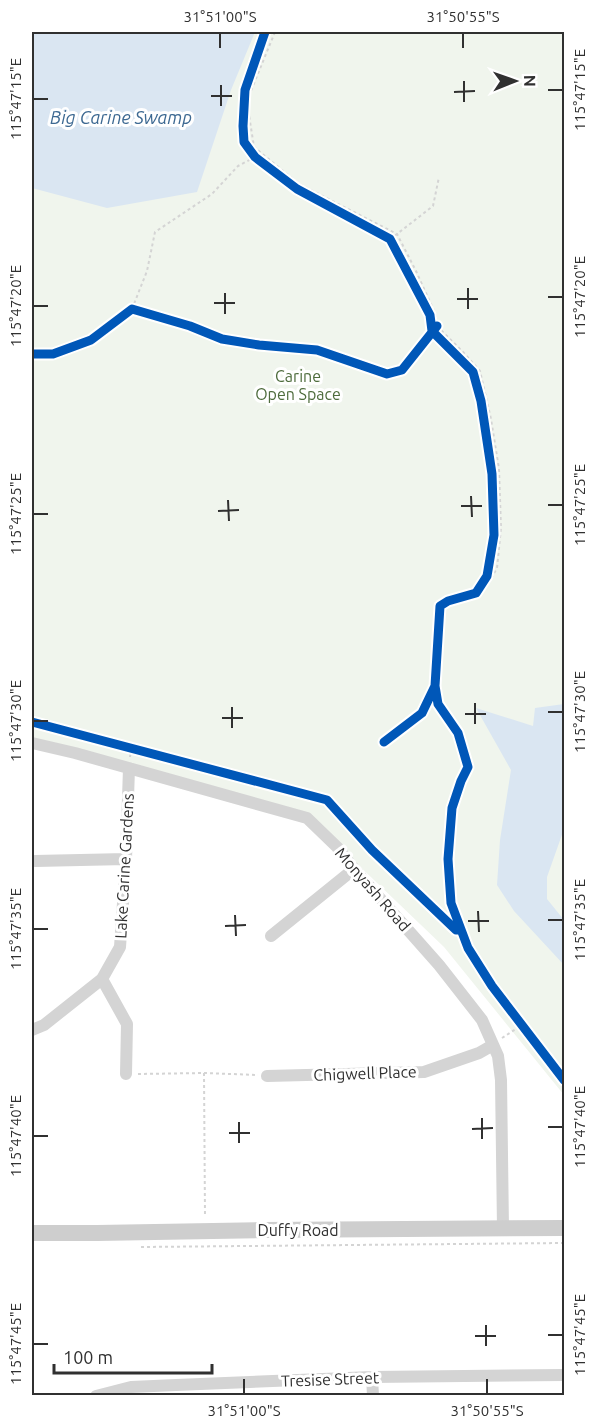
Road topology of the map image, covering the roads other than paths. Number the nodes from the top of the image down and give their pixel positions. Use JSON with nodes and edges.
{"nodes":[{"id":1,"x":32,"y":743,"type":"edge"},
{"id":2,"x":129,"y":768,"type":"junction"},
{"id":3,"x":126,"y":859,"type":"junction"},
{"id":4,"x":35,"y":861,"type":"dead end"},
{"id":5,"x":354,"y":869,"type":"junction"},
{"id":6,"x":271,"y":936,"type":"dead end"},
{"id":7,"x":102,"y":979,"type":"junction"},
{"id":8,"x":32,"y":1030,"type":"edge"},
{"id":9,"x":493,"y":1045,"type":"junction"},
{"id":10,"x":126,"y":1074,"type":"road end"},
{"id":11,"x":267,"y":1076,"type":"road end"},
{"id":12,"x":564,"y":1228,"type":"edge"},
{"id":13,"x":503,"y":1229,"type":"junction"},
{"id":14,"x":32,"y":1233,"type":"edge"},
{"id":15,"x":564,"y":1375,"type":"edge"},
{"id":16,"x":372,"y":1377,"type":"junction"},
{"id":17,"x":96,"y":1395,"type":"edge"},
{"id":18,"x":373,"y":1395,"type":"edge"}],
"edges":[{"from":1,"to":2,"type":"street","name":"Monyash Road"},
{"from":2,"to":3,"type":"street","name":"Lake Carine Gardens"},
{"from":2,"to":5,"type":"street","name":"Monyash Road"},
{"from":3,"to":4,"type":"street"},
{"from":3,"to":7,"type":"street","name":"Lake Carine Gardens"},
{"from":5,"to":6,"type":"street"},
{"from":5,"to":9,"type":"street","name":"Monyash Road"},
{"from":7,"to":8,"type":"street","name":"Lake Carine Gardens"},
{"from":7,"to":10,"type":"street"},
{"from":9,"to":11,"type":"street","name":"Chigwell Place"},
{"from":9,"to":13,"type":"street","name":"Monyash Road"},
{"from":12,"to":13,"type":"main road","name":"Duffy Road"},
{"from":13,"to":14,"type":"main road","name":"Duffy Road"},
{"from":15,"to":16,"type":"street","name":"Tresise Street"},
{"from":16,"to":17,"type":"street","name":"Tresise Street"},
{"from":16,"to":18,"type":"street"}]}
